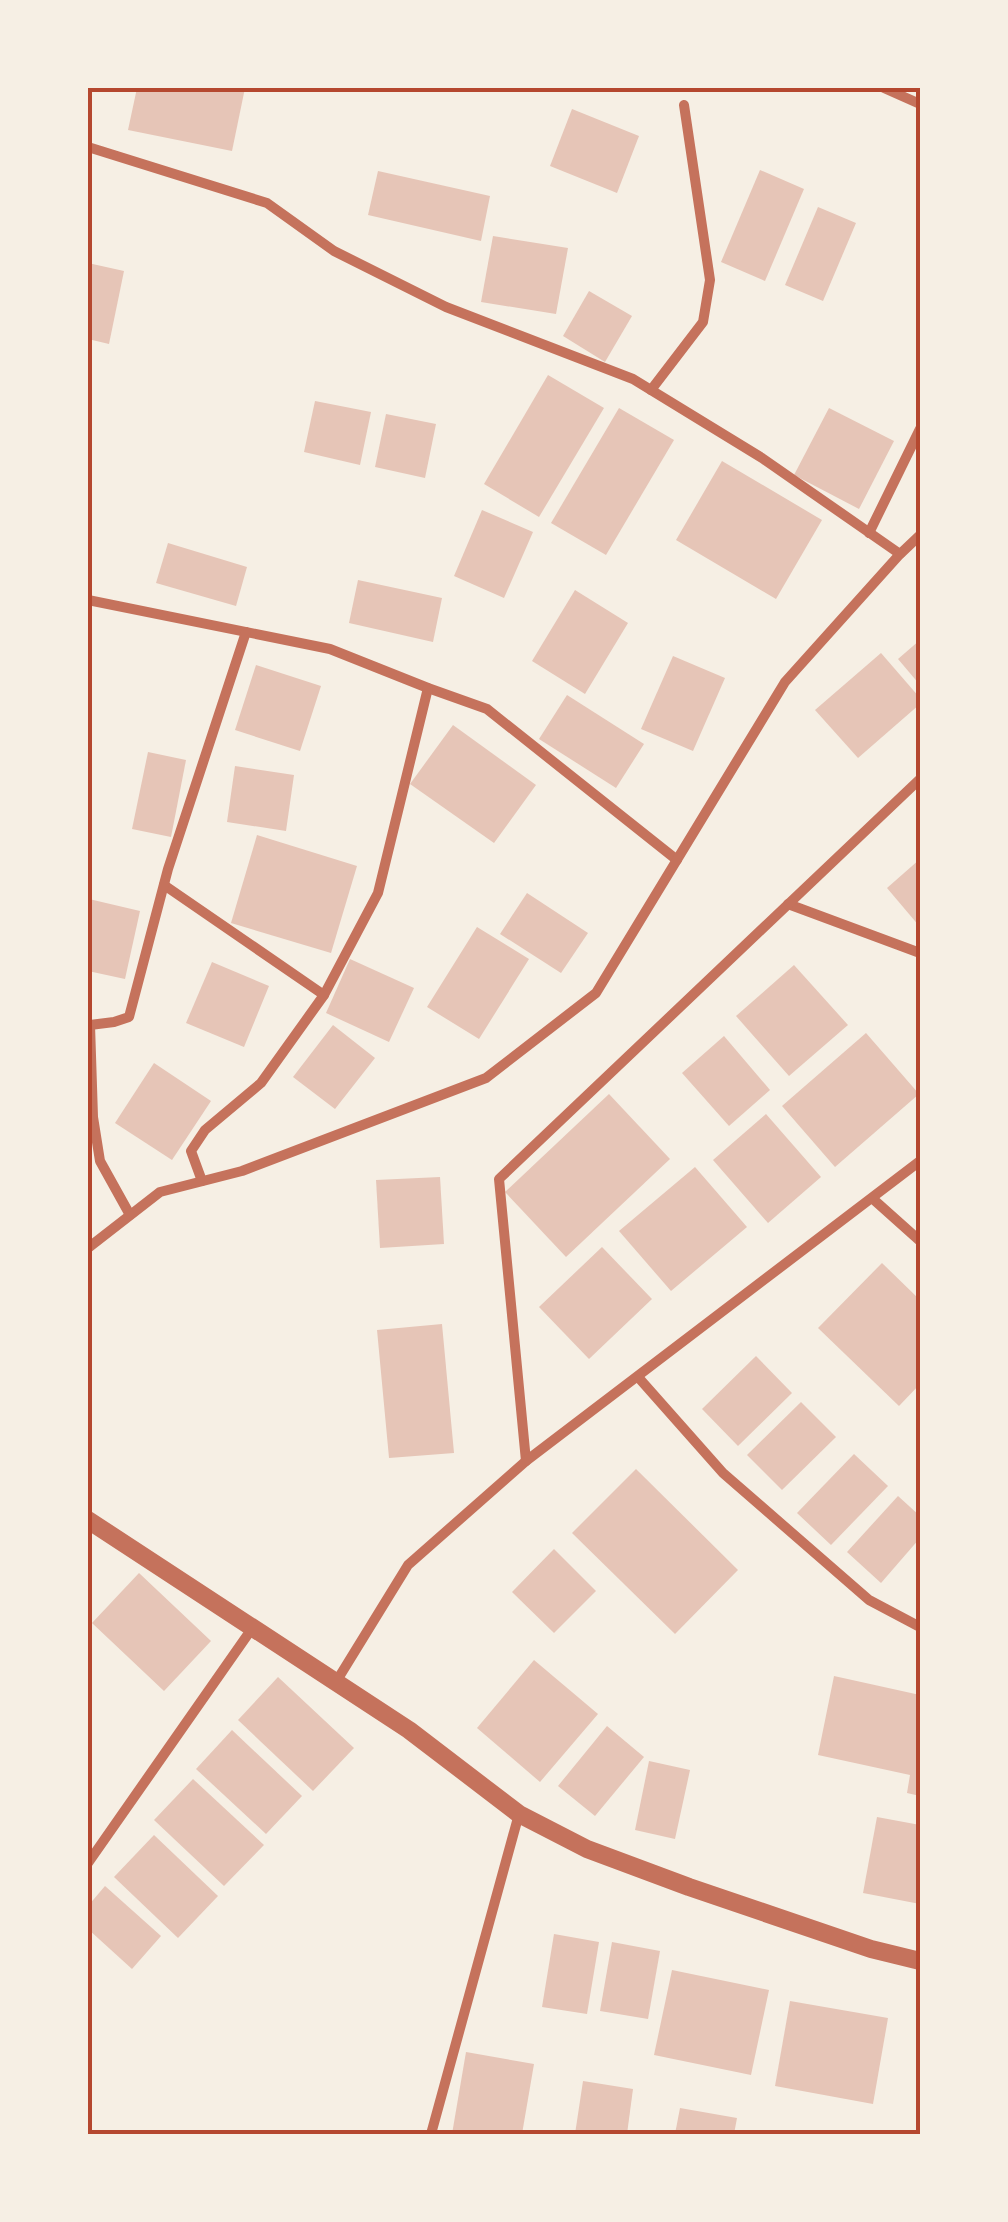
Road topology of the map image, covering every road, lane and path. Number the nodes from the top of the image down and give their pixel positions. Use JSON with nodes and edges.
{"nodes":[{"id":1,"x":884,"y":88,"type":"edge"},
{"id":2,"x":920,"y":104,"type":"edge"},
{"id":3,"x":684,"y":105,"type":"dead end"},
{"id":4,"x":88,"y":147,"type":"edge"},
{"id":5,"x":650,"y":390,"type":"junction"},
{"id":6,"x":920,"y":429,"type":"edge"},
{"id":7,"x":869,"y":533,"type":"junction"},
{"id":8,"x":920,"y":535,"type":"edge"},
{"id":9,"x":900,"y":554,"type":"junction"},
{"id":10,"x":88,"y":600,"type":"edge"},
{"id":11,"x":246,"y":632,"type":"junction"},
{"id":12,"x":428,"y":688,"type":"junction"},
{"id":13,"x":920,"y":779,"type":"edge"},
{"id":14,"x":677,"y":860,"type":"junction"},
{"id":15,"x":164,"y":885,"type":"junction"},
{"id":16,"x":788,"y":904,"type":"junction"},
{"id":17,"x":920,"y":953,"type":"edge"},
{"id":18,"x":324,"y":995,"type":"junction"},
{"id":19,"x":89,"y":1025,"type":"edge"},
{"id":20,"x":920,"y":1161,"type":"edge"},
{"id":21,"x":202,"y":1181,"type":"junction"},
{"id":22,"x":873,"y":1198,"type":"junction"},
{"id":23,"x":130,"y":1215,"type":"junction"},
{"id":24,"x":920,"y":1241,"type":"edge"},
{"id":25,"x":88,"y":1248,"type":"edge"},
{"id":26,"x":638,"y":1377,"type":"junction"},
{"id":27,"x":526,"y":1461,"type":"junction"},
{"id":28,"x":88,"y":1520,"type":"edge"},
{"id":29,"x":253,"y":1627,"type":"junction"},
{"id":30,"x":920,"y":1627,"type":"edge"},
{"id":31,"x":336,"y":1682,"type":"junction"},
{"id":32,"x":519,"y":1814,"type":"junction"},
{"id":33,"x":88,"y":1863,"type":"edge"},
{"id":34,"x":920,"y":1961,"type":"edge"},
{"id":35,"x":431,"y":2134,"type":"edge"}],
"edges":[{"from":1,"to":2,"type":"street"},
{"from":3,"to":5,"type":"street"},
{"from":4,"to":5,"type":"street"},
{"from":5,"to":7,"type":"street"},
{"from":6,"to":7,"type":"street"},
{"from":7,"to":9,"type":"street"},
{"from":8,"to":9,"type":"street"},
{"from":9,"to":14,"type":"street"},
{"from":10,"to":11,"type":"street"},
{"from":11,"to":12,"type":"street"},
{"from":11,"to":15,"type":"street"},
{"from":12,"to":14,"type":"street"},
{"from":12,"to":18,"type":"street"},
{"from":13,"to":16,"type":"street"},
{"from":14,"to":21,"type":"street"},
{"from":15,"to":18,"type":"street"},
{"from":15,"to":19,"type":"street"},
{"from":16,"to":17,"type":"street"},
{"from":16,"to":27,"type":"street"},
{"from":18,"to":21,"type":"street"},
{"from":19,"to":23,"type":"street"},
{"from":20,"to":22,"type":"street"},
{"from":21,"to":23,"type":"street"},
{"from":22,"to":24,"type":"street"},
{"from":22,"to":26,"type":"street"},
{"from":23,"to":25,"type":"street"},
{"from":26,"to":27,"type":"street"},
{"from":26,"to":30,"type":"street"},
{"from":27,"to":31,"type":"street"},
{"from":28,"to":29,"type":"street"},
{"from":29,"to":31,"type":"street"},
{"from":29,"to":33,"type":"street"},
{"from":31,"to":32,"type":"street"},
{"from":32,"to":34,"type":"street"},
{"from":32,"to":35,"type":"street"}]}
